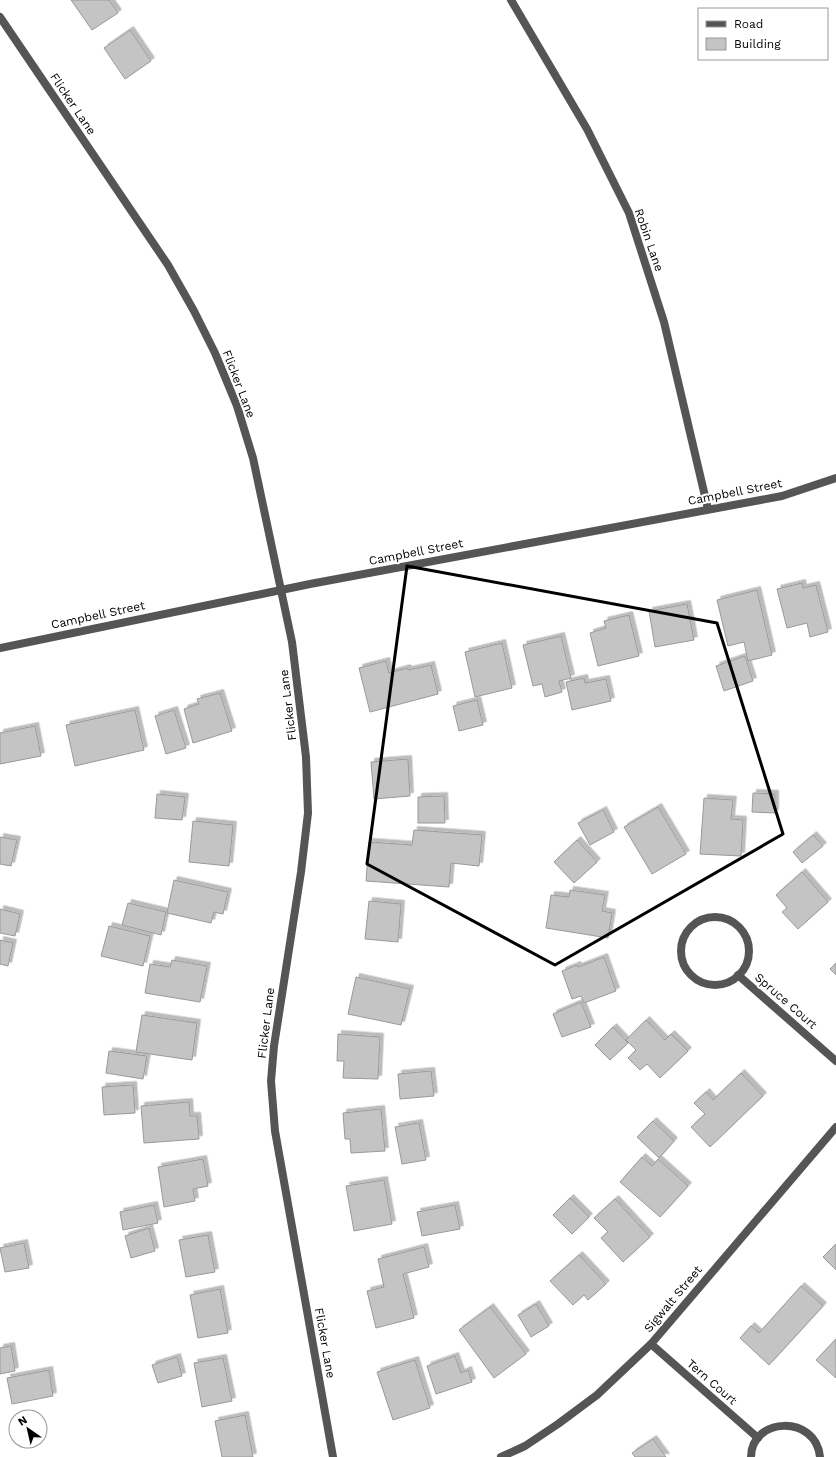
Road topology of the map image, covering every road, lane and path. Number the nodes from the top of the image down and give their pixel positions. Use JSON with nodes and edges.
{"nodes":[{"id":1,"x":511,"y":0,"type":"edge"},
{"id":2,"x":0,"y":17,"type":"edge"},
{"id":3,"x":836,"y":478,"type":"edge"},
{"id":4,"x":708,"y":510,"type":"junction"},
{"id":5,"x":281,"y":589,"type":"junction"},
{"id":6,"x":0,"y":648,"type":"edge"},
{"id":7,"x":738,"y":975,"type":"junction"},
{"id":8,"x":836,"y":1061,"type":"edge"},
{"id":9,"x":836,"y":1127,"type":"edge"},
{"id":10,"x":651,"y":1344,"type":"junction"},
{"id":11,"x":758,"y":1438,"type":"junction"},
{"id":12,"x":333,"y":1457,"type":"edge"},
{"id":13,"x":501,"y":1457,"type":"edge"},
{"id":14,"x":751,"y":1457,"type":"edge"},
{"id":15,"x":820,"y":1457,"type":"edge"}],
"edges":[{"from":1,"to":4,"type":"street","name":"Robin Lane"},
{"from":2,"to":5,"type":"street","name":"Flicker Lane"},
{"from":3,"to":4,"type":"street","name":"Campbell Street"},
{"from":4,"to":5,"type":"street","name":"Campbell Street"},
{"from":5,"to":6,"type":"street","name":"Campbell Street"},
{"from":5,"to":12,"type":"street","name":"Flicker Lane"},
{"from":7,"to":7,"type":"street","name":"Spruce Court"},
{"from":7,"to":8,"type":"street","name":"Spruce Court"},
{"from":9,"to":10,"type":"street","name":"Sigwalt Street"},
{"from":10,"to":11,"type":"street","name":"Tern Court"},
{"from":10,"to":13,"type":"street","name":"Sigwalt Street"},
{"from":11,"to":14,"type":"street"},
{"from":11,"to":15,"type":"street"}]}
